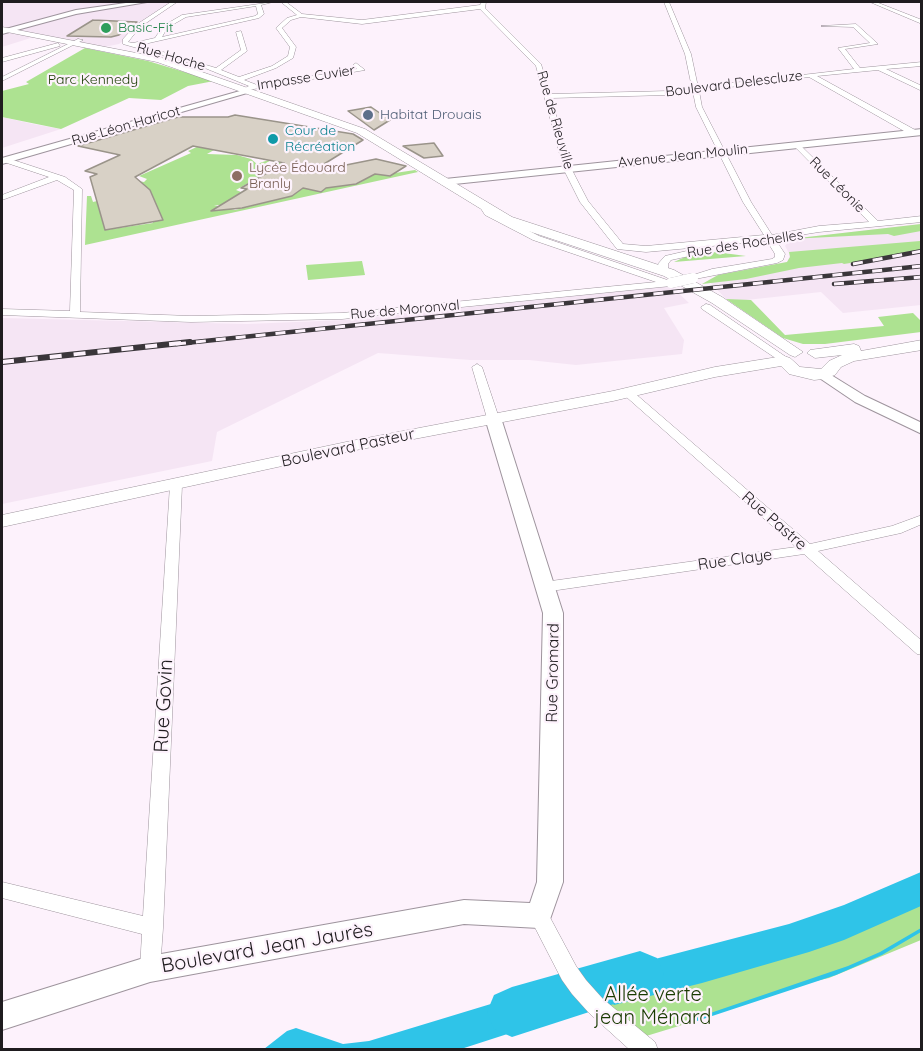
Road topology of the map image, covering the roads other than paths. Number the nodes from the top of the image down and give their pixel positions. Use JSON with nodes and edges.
{"nodes":[{"id":1,"x":144,"y":2,"type":"edge"},
{"id":2,"x":174,"y":2,"type":"edge"},
{"id":3,"x":271,"y":2,"type":"edge"},
{"id":4,"x":283,"y":2,"type":"edge"},
{"id":5,"x":666,"y":2,"type":"edge"},
{"id":6,"x":873,"y":2,"type":"edge"},
{"id":7,"x":482,"y":4,"type":"edge"},
{"id":8,"x":258,"y":5,"type":"junction"},
{"id":9,"x":301,"y":15,"type":"junction"},
{"id":10,"x":921,"y":22,"type":"edge"},
{"id":11,"x":855,"y":25,"type":"junction"},
{"id":12,"x":869,"y":25,"type":"dead end"},
{"id":13,"x":824,"y":26,"type":"dead end"},
{"id":14,"x":5,"y":29,"type":"edge"},
{"id":15,"x":239,"y":33,"type":"dead end"},
{"id":16,"x":158,"y":39,"type":"junction"},
{"id":17,"x":74,"y":42,"type":"junction"},
{"id":18,"x":875,"y":44,"type":"junction"},
{"id":19,"x":884,"y":44,"type":"dead end"},
{"id":20,"x":130,"y":45,"type":"junction"},
{"id":21,"x":2,"y":60,"type":"edge"},
{"id":22,"x":921,"y":64,"type":"edge"},
{"id":23,"x":356,"y":65,"type":"dead end"},
{"id":24,"x":879,"y":68,"type":"junction"},
{"id":25,"x":218,"y":70,"type":"junction"},
{"id":26,"x":858,"y":70,"type":"junction"},
{"id":27,"x":811,"y":75,"type":"junction"},
{"id":28,"x":2,"y":79,"type":"edge"},
{"id":29,"x":244,"y":85,"type":"junction"},
{"id":30,"x":696,"y":88,"type":"junction"},
{"id":31,"x":921,"y":89,"type":"edge"},
{"id":32,"x":546,"y":96,"type":"junction"},
{"id":33,"x":225,"y":97,"type":"junction"},
{"id":34,"x":917,"y":133,"type":"edge"},
{"id":35,"x":798,"y":145,"type":"junction"},
{"id":36,"x":722,"y":154,"type":"junction"},
{"id":37,"x":4,"y":161,"type":"edge"},
{"id":38,"x":567,"y":168,"type":"junction"},
{"id":39,"x":57,"y":177,"type":"junction"},
{"id":40,"x":445,"y":182,"type":"junction"},
{"id":41,"x":2,"y":198,"type":"edge"},
{"id":42,"x":482,"y":204,"type":"junction"},
{"id":43,"x":921,"y":219,"type":"edge"},
{"id":44,"x":876,"y":224,"type":"junction"},
{"id":45,"x":772,"y":238,"type":"junction"},
{"id":46,"x":614,"y":250,"type":"junction"},
{"id":47,"x":668,"y":277,"type":"junction"},
{"id":48,"x":706,"y":307,"type":"dead end"},
{"id":49,"x":2,"y":312,"type":"edge"},
{"id":50,"x":75,"y":315,"type":"junction"},
{"id":51,"x":921,"y":338,"type":"edge"},
{"id":52,"x":921,"y":345,"type":"edge"},
{"id":53,"x":815,"y":353,"type":"junction"},
{"id":54,"x":790,"y":361,"type":"junction"},
{"id":55,"x":477,"y":367,"type":"dead end"},
{"id":56,"x":828,"y":370,"type":"junction"},
{"id":57,"x":627,"y":392,"type":"junction"},
{"id":58,"x":493,"y":418,"type":"junction"},
{"id":59,"x":921,"y":429,"type":"edge"},
{"id":60,"x":176,"y":485,"type":"junction"},
{"id":61,"x":921,"y":519,"type":"edge"},
{"id":62,"x":2,"y":521,"type":"edge"},
{"id":63,"x":806,"y":549,"type":"junction"},
{"id":64,"x":544,"y":587,"type":"junction"},
{"id":65,"x":921,"y":650,"type":"edge"},
{"id":66,"x":2,"y":890,"type":"edge"},
{"id":67,"x":538,"y":916,"type":"junction"},
{"id":68,"x":153,"y":928,"type":"junction"},
{"id":69,"x":150,"y":969,"type":"junction"},
{"id":70,"x":2,"y":1016,"type":"edge"},
{"id":71,"x":626,"y":1042,"type":"edge"},
{"id":72,"x":647,"y":1050,"type":"edge"}],
"edges":[{"from":1,"to":14,"type":"street"},
{"from":2,"to":20,"type":"street","name":"Rue Hoche"},
{"from":3,"to":8,"type":"street"},
{"from":4,"to":9,"type":"street"},
{"from":5,"to":30,"type":"street"},
{"from":6,"to":10,"type":"street"},
{"from":7,"to":9,"type":"street"},
{"from":7,"to":32,"type":"street","name":"Rue de Rieuville"},
{"from":8,"to":16,"type":"street"},
{"from":8,"to":16,"type":"street"},
{"from":9,"to":29,"type":"street"},
{"from":11,"to":12,"type":"street"},
{"from":11,"to":13,"type":"street"},
{"from":11,"to":18,"type":"street"},
{"from":14,"to":17,"type":"main road"},
{"from":15,"to":25,"type":"street"},
{"from":16,"to":20,"type":"street"},
{"from":17,"to":21,"type":"street"},
{"from":17,"to":28,"type":"street"},
{"from":17,"to":29,"type":"main road"},
{"from":18,"to":19,"type":"street"},
{"from":18,"to":26,"type":"street"},
{"from":20,"to":25,"type":"street","name":"Rue Hoche"},
{"from":22,"to":24,"type":"street","name":"Boulevard Delescluze"},
{"from":23,"to":29,"type":"street","name":"Impasse Cuvier"},
{"from":24,"to":26,"type":"street","name":"Boulevard Delescluze"},
{"from":24,"to":31,"type":"street"},
{"from":25,"to":29,"type":"street","name":"Rue Hoche"},
{"from":26,"to":27,"type":"street","name":"Boulevard Delescluze"},
{"from":27,"to":30,"type":"street","name":"Boulevard Delescluze"},
{"from":27,"to":34,"type":"street"},
{"from":29,"to":33,"type":"street","name":"Rue Léon Haricot"},
{"from":29,"to":33,"type":"street"},
{"from":29,"to":40,"type":"main road"},
{"from":30,"to":32,"type":"street","name":"Boulevard Delescluze"},
{"from":30,"to":36,"type":"street"},
{"from":32,"to":38,"type":"street","name":"Rue de Rieuville"},
{"from":33,"to":37,"type":"street","name":"Rue Léon Haricot"},
{"from":34,"to":35,"type":"street","name":"Avenue Jean Moulin"},
{"from":35,"to":36,"type":"street","name":"Avenue Jean Moulin"},
{"from":35,"to":44,"type":"street","name":"Rue Léonie"},
{"from":36,"to":38,"type":"street","name":"Avenue Jean Moulin"},
{"from":36,"to":45,"type":"street"},
{"from":37,"to":39,"type":"street"},
{"from":38,"to":40,"type":"street","name":"Avenue Jean Moulin"},
{"from":38,"to":46,"type":"street","name":"Rue de Rieuville"},
{"from":39,"to":41,"type":"street"},
{"from":39,"to":50,"type":"street"},
{"from":40,"to":42,"type":"main road"},
{"from":42,"to":46,"type":"main road"},
{"from":42,"to":47,"type":"street"},
{"from":43,"to":44,"type":"street","name":"Rue des Rochelles"},
{"from":44,"to":45,"type":"street","name":"Rue des Rochelles"},
{"from":45,"to":46,"type":"street","name":"Rue des Rochelles"},
{"from":45,"to":47,"type":"street","name":"Rue des Rochelles"},
{"from":45,"to":47,"type":"street","name":"Rue de Moronval","bridge":true},
{"from":46,"to":47,"type":"main road"},
{"from":47,"to":50,"type":"street","name":"Rue de Moronval"},
{"from":47,"to":54,"type":"main road"},
{"from":48,"to":54,"type":"street"},
{"from":49,"to":50,"type":"street","name":"Rue de Moronval"},
{"from":51,"to":53,"type":"main road"},
{"from":52,"to":56,"type":"main road"},
{"from":53,"to":54,"type":"main road"},
{"from":53,"to":56,"type":"main road"},
{"from":54,"to":56,"type":"main road"},
{"from":54,"to":57,"type":"main road","name":"Boulevard Pasteur"},
{"from":55,"to":58,"type":"street","name":"Rue Gromard"},
{"from":56,"to":59,"type":"street"},
{"from":57,"to":58,"type":"main road","name":"Boulevard Pasteur"},
{"from":57,"to":63,"type":"street","name":"Rue Pastre"},
{"from":58,"to":60,"type":"main road","name":"Boulevard Pasteur"},
{"from":58,"to":64,"type":"street","name":"Rue Gromard"},
{"from":60,"to":62,"type":"main road","name":"Boulevard Pasteur"},
{"from":60,"to":68,"type":"street","name":"Rue Govin"},
{"from":61,"to":63,"type":"street","name":"Rue Claye"},
{"from":63,"to":64,"type":"street","name":"Rue Claye"},
{"from":63,"to":65,"type":"street","name":"Rue Pastre"},
{"from":64,"to":67,"type":"street","name":"Rue Gromard"},
{"from":66,"to":68,"type":"street"},
{"from":67,"to":69,"type":"street","name":"Boulevard Jean Jaurès"},
{"from":67,"to":71,"type":"street"},
{"from":68,"to":69,"type":"street","name":"Rue Govin"},
{"from":69,"to":70,"type":"street","name":"Boulevard Jean Jaurès"},
{"from":71,"to":72,"type":"street"}]}
